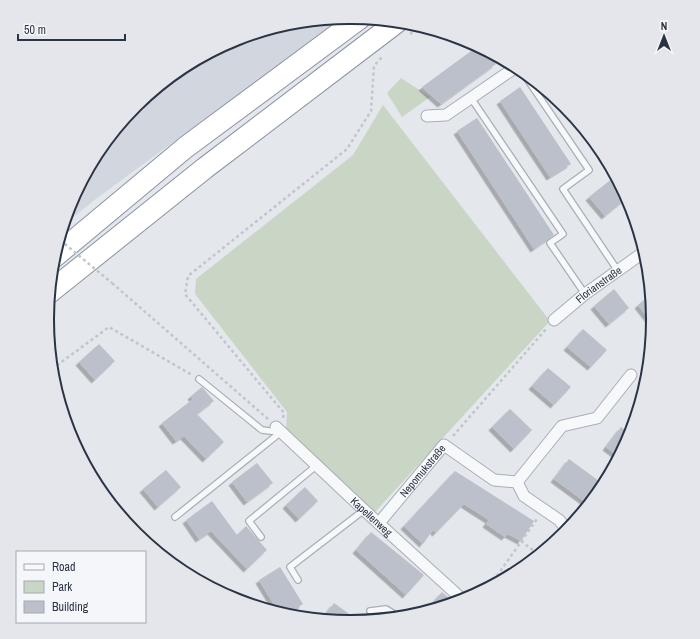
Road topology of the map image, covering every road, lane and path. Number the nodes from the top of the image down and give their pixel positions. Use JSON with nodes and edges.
{"nodes":[{"id":1,"x":352,"y":24,"type":"edge"},
{"id":2,"x":402,"y":29,"type":"edge"},
{"id":3,"x":386,"y":51,"type":"dead end"},
{"id":4,"x":510,"y":71,"type":"edge"},
{"id":5,"x":533,"y":87,"type":"edge"},
{"id":6,"x":470,"y":98,"type":"junction"},
{"id":7,"x":427,"y":116,"type":"dead end"},
{"id":8,"x":65,"y":244,"type":"edge"},
{"id":9,"x":63,"y":249,"type":"edge"},
{"id":10,"x":638,"y":256,"type":"edge"},
{"id":11,"x":618,"y":272,"type":"junction"},
{"id":12,"x":56,"y":287,"type":"edge"},
{"id":13,"x":585,"y":294,"type":"junction"},
{"id":14,"x":554,"y":320,"type":"joint"},
{"id":15,"x":58,"y":365,"type":"edge"},
{"id":16,"x":631,"y":376,"type":"dead end"},
{"id":17,"x":199,"y":379,"type":"joint"},
{"id":18,"x":279,"y":429,"type":"junction"},
{"id":19,"x":444,"y":445,"type":"junction"},
{"id":20,"x":316,"y":466,"type":"junction"},
{"id":21,"x":517,"y":482,"type":"junction"},
{"id":22,"x":364,"y":510,"type":"junction"},
{"id":23,"x":544,"y":510,"type":"junction"},
{"id":24,"x":175,"y":517,"type":"dead end"},
{"id":25,"x":379,"y":523,"type":"junction"},
{"id":26,"x":562,"y":524,"type":"edge"},
{"id":27,"x":261,"y":537,"type":"dead end"},
{"id":28,"x":521,"y":541,"type":"junction"},
{"id":29,"x":534,"y":551,"type":"edge"},
{"id":30,"x":497,"y":576,"type":"dead end"},
{"id":31,"x":298,"y":580,"type":"dead end"},
{"id":32,"x":457,"y":595,"type":"edge"},
{"id":33,"x":370,"y":611,"type":"dead end"},
{"id":34,"x":390,"y":612,"type":"edge"}],
"edges":[{"from":1,"to":9,"type":"highway"},
{"from":2,"to":12,"type":"highway"},
{"from":3,"to":18,"type":"path"},
{"from":4,"to":6,"type":"street"},
{"from":5,"to":11,"type":"lane"},
{"from":6,"to":7,"type":"street"},
{"from":6,"to":13,"type":"lane"},
{"from":8,"to":18,"type":"path","bridge":true},
{"from":10,"to":11,"type":"street","name":"Florianstraße"},
{"from":11,"to":13,"type":"street","name":"Florianstraße"},
{"from":13,"to":14,"type":"street","name":"Florianstraße"},
{"from":14,"to":19,"type":"path"},
{"from":15,"to":17,"type":"path"},
{"from":16,"to":21,"type":"street"},
{"from":17,"to":18,"type":"lane"},
{"from":18,"to":20,"type":"street","name":"Kapellenweg"},
{"from":18,"to":24,"type":"lane"},
{"from":19,"to":21,"type":"street","name":"Nepomukstraße"},
{"from":19,"to":25,"type":"street","name":"Nepomukstraße"},
{"from":20,"to":22,"type":"street","name":"Kapellenweg"},
{"from":20,"to":27,"type":"lane"},
{"from":21,"to":23,"type":"street"},
{"from":22,"to":25,"type":"street","name":"Kapellenweg"},
{"from":22,"to":31,"type":"lane"},
{"from":23,"to":26,"type":"street"},
{"from":23,"to":28,"type":"path"},
{"from":25,"to":32,"type":"street","name":"Kapellenweg"},
{"from":28,"to":29,"type":"path"},
{"from":28,"to":30,"type":"path"},
{"from":33,"to":34,"type":"lane"}]}
